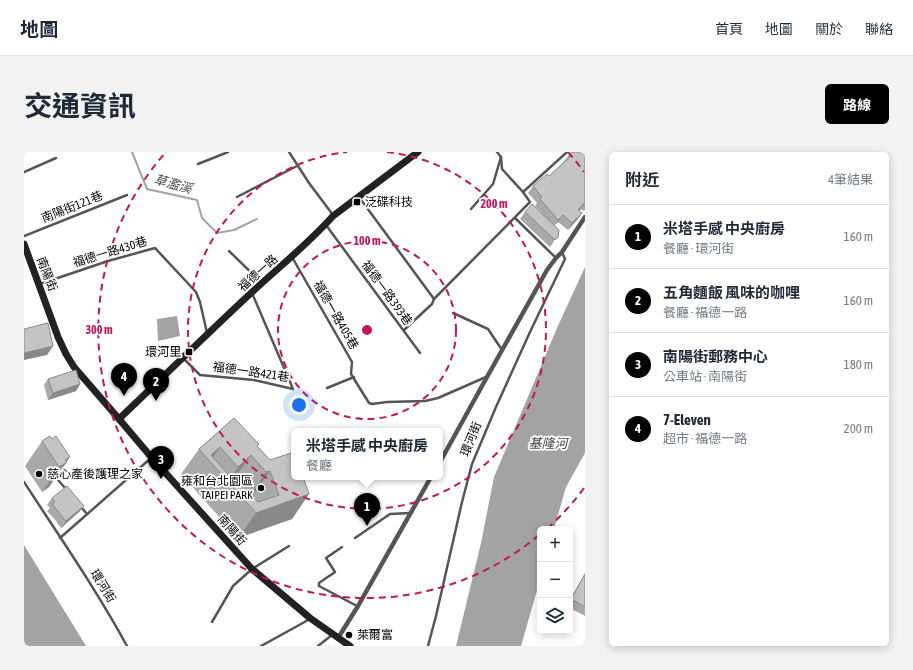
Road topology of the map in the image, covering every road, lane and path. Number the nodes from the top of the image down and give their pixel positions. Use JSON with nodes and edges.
{"nodes":[{"id":1,"x":228,"y":152,"type":"edge"},
{"id":2,"x":288,"y":152,"type":"edge"},
{"id":3,"x":418,"y":152,"type":"edge"},
{"id":4,"x":497,"y":152,"type":"edge"},
{"id":5,"x":567,"y":152,"type":"edge"},
{"id":6,"x":501,"y":157,"type":"junction"},
{"id":7,"x":56,"y":158,"type":"dead end"},
{"id":8,"x":198,"y":164,"type":"dead end"},
{"id":9,"x":297,"y":166,"type":"junction"},
{"id":10,"x":24,"y":172,"type":"edge"},
{"id":11,"x":523,"y":192,"type":"junction"},
{"id":12,"x":127,"y":195,"type":"dead end"},
{"id":13,"x":237,"y":197,"type":"dead end"},
{"id":14,"x":359,"y":197,"type":"junction"},
{"id":15,"x":471,"y":209,"type":"dead end"},
{"id":16,"x":333,"y":216,"type":"junction"},
{"id":17,"x":585,"y":217,"type":"edge"},
{"id":18,"x":515,"y":218,"type":"junction"},
{"id":19,"x":326,"y":224,"type":"junction"},
{"id":20,"x":24,"y":236,"type":"edge"},
{"id":21,"x":24,"y":245,"type":"edge"},
{"id":22,"x":229,"y":250,"type":"dead end"},
{"id":23,"x":562,"y":252,"type":"junction"},
{"id":24,"x":292,"y":257,"type":"junction"},
{"id":25,"x":556,"y":258,"type":"junction"},
{"id":26,"x":39,"y":284,"type":"junction"},
{"id":27,"x":262,"y":284,"type":"junction"},
{"id":28,"x":252,"y":292,"type":"junction"},
{"id":29,"x":434,"y":300,"type":"junction"},
{"id":30,"x":453,"y":313,"type":"dead end"},
{"id":31,"x":404,"y":330,"type":"junction"},
{"id":32,"x":208,"y":335,"type":"junction"},
{"id":33,"x":502,"y":351,"type":"junction"},
{"id":34,"x":420,"y":353,"type":"dead end"},
{"id":35,"x":183,"y":358,"type":"junction"},
{"id":36,"x":354,"y":377,"type":"junction"},
{"id":37,"x":486,"y":377,"type":"junction"},
{"id":38,"x":327,"y":388,"type":"dead end"},
{"id":39,"x":119,"y":419,"type":"junction"},
{"id":40,"x":443,"y":456,"type":"edge"},
{"id":41,"x":152,"y":458,"type":"junction"},
{"id":42,"x":58,"y":480,"type":"edge"},
{"id":43,"x":429,"y":480,"type":"edge"},
{"id":44,"x":24,"y":482,"type":"edge"},
{"id":45,"x":68,"y":492,"type":"edge"},
{"id":46,"x":78,"y":503,"type":"edge"},
{"id":47,"x":88,"y":514,"type":"junction"},
{"id":48,"x":411,"y":514,"type":"junction"},
{"id":49,"x":60,"y":538,"type":"junction"},
{"id":50,"x":356,"y":538,"type":"dead end"},
{"id":51,"x":289,"y":546,"type":"dead end"},
{"id":52,"x":342,"y":547,"type":"dead end"},
{"id":53,"x":252,"y":569,"type":"junction"},
{"id":54,"x":358,"y":606,"type":"junction"},
{"id":55,"x":310,"y":618,"type":"junction"},
{"id":56,"x":212,"y":622,"type":"dead end"},
{"id":57,"x":335,"y":636,"type":"junction"},
{"id":58,"x":127,"y":646,"type":"edge"},
{"id":59,"x":261,"y":646,"type":"edge"},
{"id":60,"x":318,"y":646,"type":"edge"},
{"id":61,"x":350,"y":646,"type":"edge"},
{"id":62,"x":428,"y":646,"type":"edge"}],
"edges":[{"from":1,"to":8,"type":"lane"},
{"from":2,"to":9,"type":"lane"},
{"from":3,"to":14,"type":"street","name":"福德一路"},
{"from":4,"to":6,"type":"lane"},
{"from":5,"to":11,"type":"lane"},
{"from":6,"to":11,"type":"lane"},
{"from":6,"to":15,"type":"lane"},
{"from":7,"to":10,"type":"lane"},
{"from":9,"to":13,"type":"lane"},
{"from":9,"to":16,"type":"lane"},
{"from":11,"to":18,"type":"lane"},
{"from":12,"to":20,"type":"lane","name":"南陽街121巷"},
{"from":14,"to":16,"type":"street","name":"福德一路"},
{"from":14,"to":29,"type":"lane"},
{"from":16,"to":19,"type":"street","name":"福德一路"},
{"from":17,"to":23,"type":"street","name":"環河街"},
{"from":18,"to":25,"type":"lane"},
{"from":18,"to":29,"type":"lane"},
{"from":19,"to":24,"type":"street","name":"福德一路"},
{"from":19,"to":31,"type":"lane","name":"福德一路393巷"},
{"from":21,"to":26,"type":"street","name":"南陽街"},
{"from":22,"to":27,"type":"lane"},
{"from":23,"to":25,"type":"street","name":"環河街"},
{"from":23,"to":62,"type":"lane","name":"環河街"},
{"from":24,"to":27,"type":"street","name":"福德一路"},
{"from":24,"to":36,"type":"lane","name":"福德一路405巷"},
{"from":25,"to":33,"type":"street","name":"環河街"},
{"from":26,"to":32,"type":"lane","name":"福德一路430巷"},
{"from":26,"to":39,"type":"street","name":"南陽街"},
{"from":27,"to":28,"type":"street","name":"福德一路"},
{"from":28,"to":32,"type":"street","name":"福德一路"},
{"from":28,"to":35,"type":"lane","name":"福德一路421巷"},
{"from":29,"to":31,"type":"lane"},
{"from":30,"to":33,"type":"lane"},
{"from":31,"to":34,"type":"lane","name":"福德一路393巷"},
{"from":32,"to":35,"type":"street","name":"福德一路"},
{"from":33,"to":37,"type":"street","name":"環河街"},
{"from":35,"to":39,"type":"street","name":"福德一路"},
{"from":36,"to":37,"type":"lane","name":"福德一路405巷"},
{"from":36,"to":38,"type":"lane"},
{"from":37,"to":40,"type":"street","name":"環河街"},
{"from":39,"to":41,"type":"street","name":"南陽街"},
{"from":41,"to":47,"type":"lane"},
{"from":41,"to":53,"type":"street","name":"南陽街"},
{"from":42,"to":45,"type":"lane"},
{"from":43,"to":48,"type":"street"},
{"from":44,"to":49,"type":"lane","name":"環河街"},
{"from":46,"to":47,"type":"lane"},
{"from":47,"to":49,"type":"lane"},
{"from":48,"to":50,"type":"lane"},
{"from":48,"to":54,"type":"street"},
{"from":49,"to":58,"type":"lane","name":"環河街"},
{"from":51,"to":53,"type":"lane"},
{"from":52,"to":54,"type":"lane"},
{"from":53,"to":55,"type":"street","name":"南陽街"},
{"from":53,"to":56,"type":"lane"},
{"from":54,"to":57,"type":"street"},
{"from":55,"to":57,"type":"street","name":"南陽街"},
{"from":55,"to":59,"type":"lane"},
{"from":57,"to":60,"type":"lane"},
{"from":57,"to":61,"type":"street","name":"南陽街"}]}
